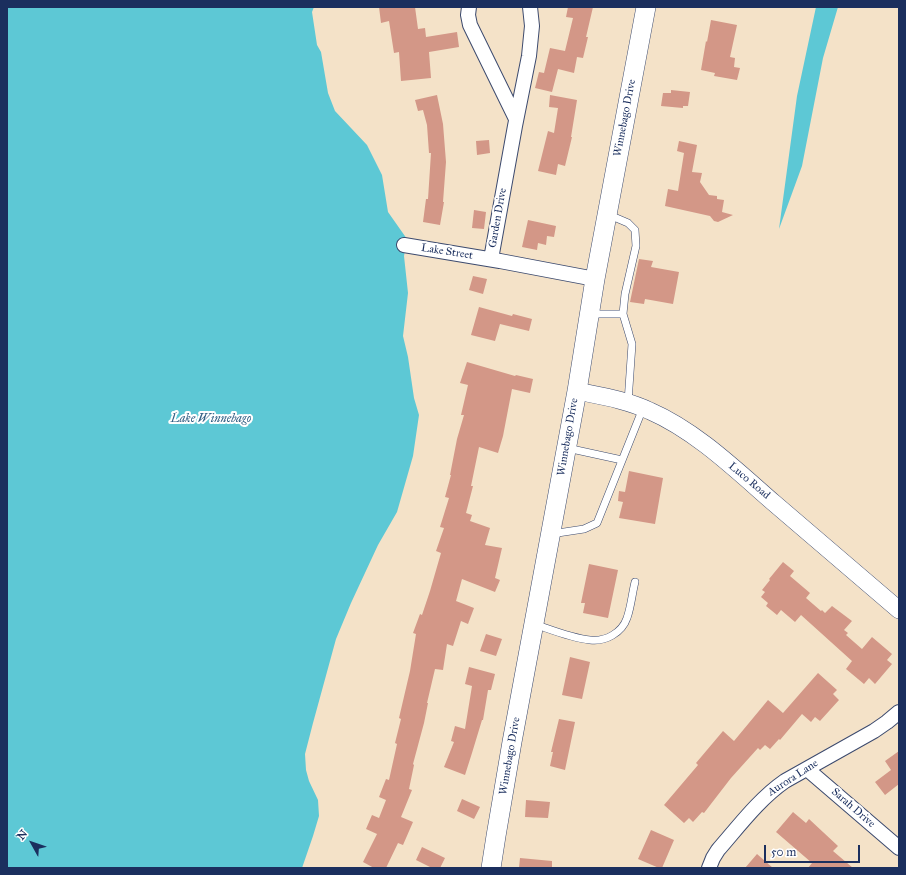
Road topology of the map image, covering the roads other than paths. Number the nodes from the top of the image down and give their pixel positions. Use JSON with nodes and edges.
{"nodes":[{"id":1,"x":469,"y":7,"type":"edge"},
{"id":2,"x":530,"y":7,"type":"edge"},
{"id":3,"x":646,"y":7,"type":"edge"},
{"id":4,"x":516,"y":119,"type":"junction"},
{"id":5,"x":606,"y":213,"type":"junction"},
{"id":6,"x":404,"y":245,"type":"dead end"},
{"id":7,"x":491,"y":259,"type":"junction"},
{"id":8,"x":595,"y":279,"type":"junction"},
{"id":9,"x":589,"y":314,"type":"junction"},
{"id":10,"x":623,"y":314,"type":"junction"},
{"id":11,"x":576,"y":391,"type":"junction"},
{"id":12,"x":635,"y":405,"type":"junction"},
{"id":13,"x":566,"y":448,"type":"junction"},
{"id":14,"x":622,"y":460,"type":"junction"},
{"id":15,"x":551,"y":534,"type":"junction"},
{"id":16,"x":635,"y":582,"type":"dead end"},
{"id":17,"x":899,"y":610,"type":"edge"},
{"id":18,"x":534,"y":624,"type":"junction"},
{"id":19,"x":899,"y":712,"type":"edge"},
{"id":20,"x":807,"y":768,"type":"junction"},
{"id":21,"x":899,"y":848,"type":"edge"},
{"id":22,"x":491,"y":868,"type":"edge"},
{"id":23,"x":709,"y":868,"type":"edge"}],
"edges":[{"from":1,"to":4,"type":"street"},
{"from":2,"to":4,"type":"street","name":"Garden Drive"},
{"from":3,"to":5,"type":"main road","name":"Winnebago Drive"},
{"from":4,"to":7,"type":"street","name":"Garden Drive"},
{"from":5,"to":8,"type":"main road","name":"Winnebago Drive"},
{"from":5,"to":10,"type":"lane"},
{"from":6,"to":7,"type":"street","name":"Lake Street"},
{"from":7,"to":8,"type":"street","name":"Garden Drive"},
{"from":8,"to":9,"type":"main road","name":"Winnebago Drive"},
{"from":9,"to":10,"type":"lane"},
{"from":9,"to":11,"type":"main road","name":"Winnebago Drive"},
{"from":10,"to":12,"type":"lane"},
{"from":11,"to":12,"type":"street","name":"Luco Road"},
{"from":11,"to":13,"type":"main road","name":"Winnebago Drive"},
{"from":12,"to":14,"type":"lane"},
{"from":12,"to":17,"type":"street","name":"Luco Road"},
{"from":13,"to":14,"type":"lane"},
{"from":13,"to":15,"type":"main road","name":"Winnebago Drive"},
{"from":14,"to":15,"type":"lane"},
{"from":15,"to":18,"type":"main road","name":"Winnebago Drive"},
{"from":16,"to":18,"type":"lane"},
{"from":18,"to":22,"type":"main road","name":"Winnebago Drive"},
{"from":19,"to":20,"type":"street","name":"Aurora Lane"},
{"from":20,"to":21,"type":"street","name":"Sarah Drive"},
{"from":20,"to":23,"type":"street","name":"Aurora Lane"}]}
